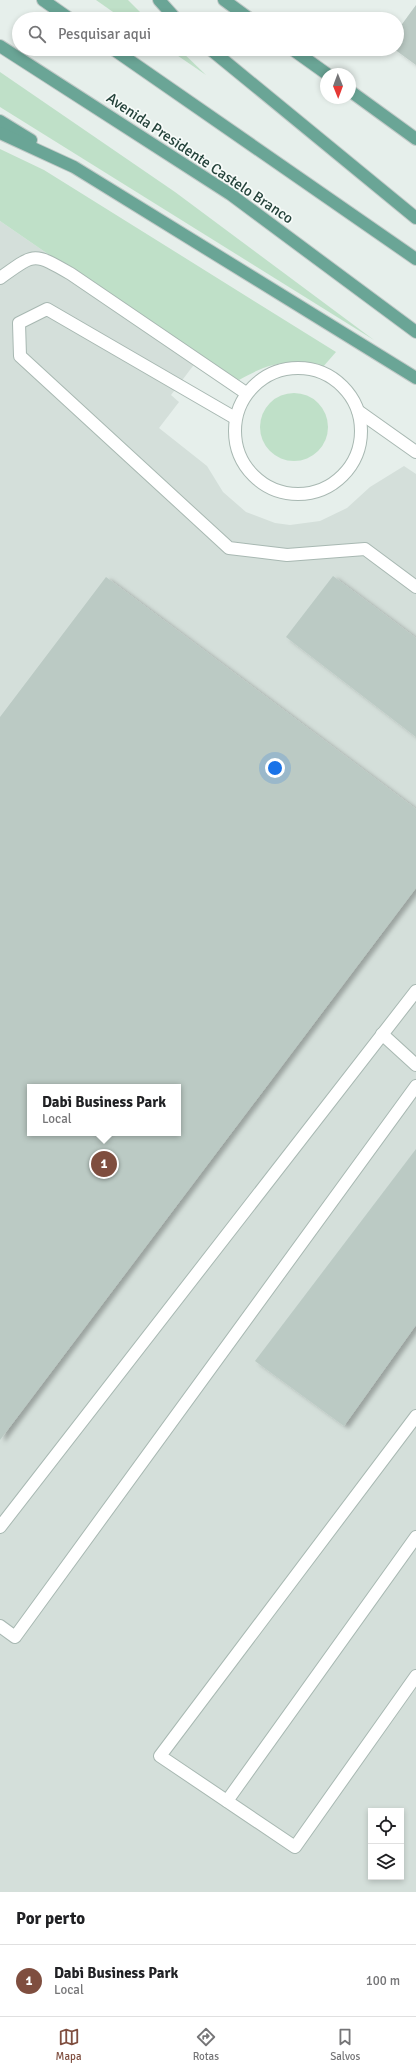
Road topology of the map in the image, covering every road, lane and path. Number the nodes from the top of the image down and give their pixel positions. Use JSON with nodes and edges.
{"nodes":[{"id":1,"x":43,"y":0,"type":"edge"},
{"id":2,"x":159,"y":0,"type":"edge"},
{"id":3,"x":224,"y":0,"type":"edge"},
{"id":4,"x":60,"y":12,"type":"edge"},
{"id":5,"x":170,"y":12,"type":"edge"},
{"id":6,"x":240,"y":12,"type":"edge"},
{"id":7,"x":0,"y":46,"type":"edge"},
{"id":8,"x":12,"y":54,"type":"edge"},
{"id":9,"x":16,"y":56,"type":"edge"},
{"id":10,"x":123,"y":56,"type":"edge"},
{"id":11,"x":219,"y":56,"type":"edge"},
{"id":12,"x":302,"y":56,"type":"edge"},
{"id":13,"x":320,"y":69,"type":"edge"},
{"id":14,"x":356,"y":95,"type":"edge"},
{"id":15,"x":0,"y":121,"type":"edge"},
{"id":16,"x":0,"y":133,"type":"edge"},
{"id":17,"x":416,"y":139,"type":"edge"},
{"id":18,"x":74,"y":167,"type":"junction"},
{"id":19,"x":416,"y":218,"type":"edge"},
{"id":20,"x":416,"y":259,"type":"edge"},
{"id":21,"x":0,"y":278,"type":"edge"},
{"id":22,"x":416,"y":332,"type":"edge"},
{"id":23,"x":416,"y":378,"type":"edge"},
{"id":24,"x":246,"y":393,"type":"junction"},
{"id":25,"x":358,"y":412,"type":"junction"},
{"id":26,"x":235,"y":418,"type":"junction"},
{"id":27,"x":416,"y":452,"type":"edge"},
{"id":28,"x":416,"y":587,"type":"edge"},
{"id":29,"x":416,"y":991,"type":"edge"},
{"id":30,"x":382,"y":1034,"type":"junction"},
{"id":31,"x":416,"y":1065,"type":"edge"},
{"id":32,"x":416,"y":1086,"type":"edge"},
{"id":33,"x":416,"y":1416,"type":"edge"},
{"id":34,"x":0,"y":1527,"type":"edge"},
{"id":35,"x":416,"y":1537,"type":"edge"},
{"id":36,"x":0,"y":1626,"type":"edge"},
{"id":37,"x":416,"y":1676,"type":"edge"},
{"id":38,"x":227,"y":1801,"type":"junction"}],
"edges":[{"from":1,"to":4,"type":"main road"},
{"from":2,"to":5,"type":"main road"},
{"from":3,"to":6,"type":"main road"},
{"from":7,"to":8,"type":"main road","name":"Avenida Presidente Castelo Branco"},
{"from":9,"to":22,"type":"main road","name":"Avenida Presidente Castelo Branco"},
{"from":10,"to":20,"type":"main road"},
{"from":11,"to":19,"type":"main road"},
{"from":12,"to":13,"type":"main road"},
{"from":14,"to":17,"type":"main road"},
{"from":15,"to":18,"type":"main road"},
{"from":16,"to":18,"type":"main road"},
{"from":18,"to":23,"type":"main road"},
{"from":21,"to":24,"type":"street"},
{"from":24,"to":25,"type":"street"},
{"from":24,"to":26,"type":"street"},
{"from":25,"to":26,"type":"street"},
{"from":25,"to":27,"type":"street"},
{"from":26,"to":28,"type":"street"},
{"from":29,"to":30,"type":"street"},
{"from":30,"to":31,"type":"street"},
{"from":30,"to":34,"type":"street"},
{"from":32,"to":36,"type":"street"},
{"from":33,"to":38,"type":"street"},
{"from":35,"to":38,"type":"street"},
{"from":37,"to":38,"type":"street"}]}
